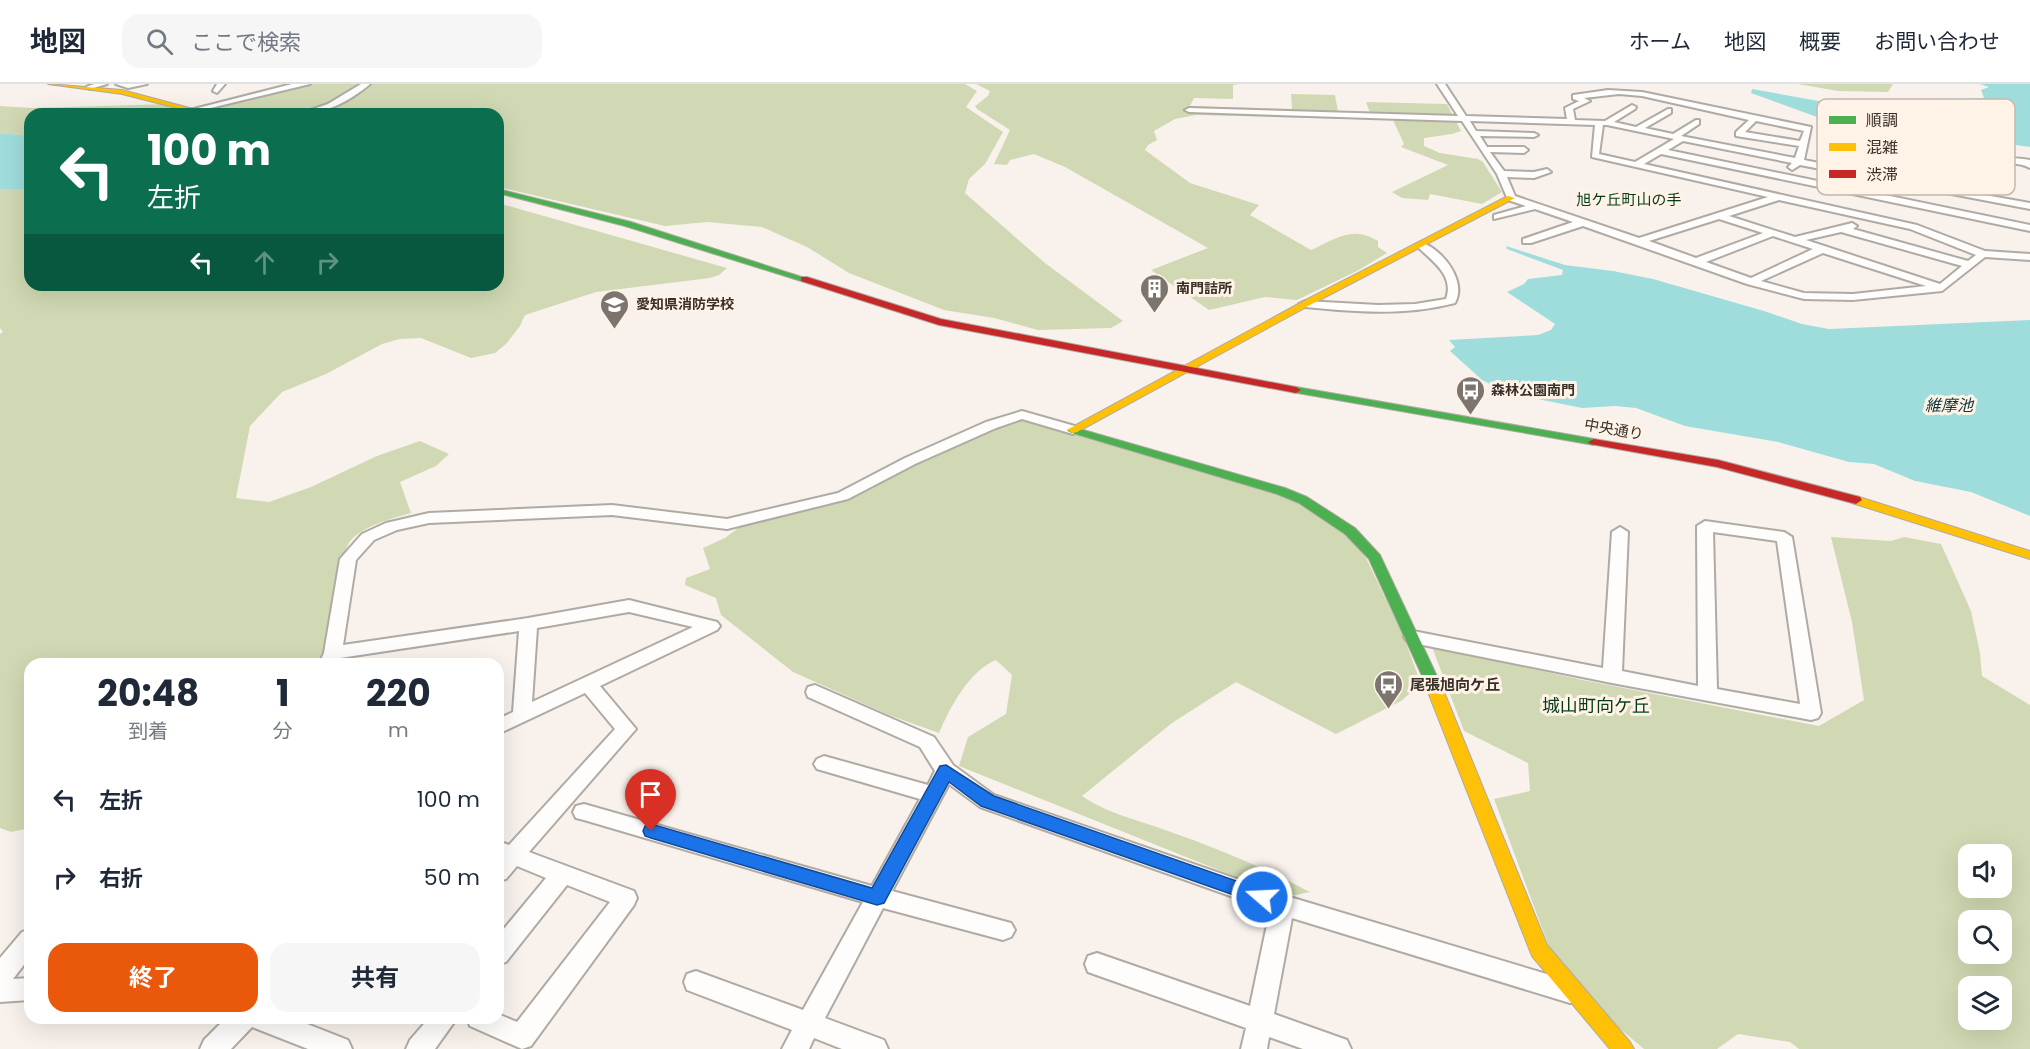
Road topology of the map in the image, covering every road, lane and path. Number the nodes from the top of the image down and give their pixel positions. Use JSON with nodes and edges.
{"nodes":[{"id":1,"x":51,"y":84,"type":"edge"},
{"id":2,"x":120,"y":84,"type":"edge"},
{"id":3,"x":143,"y":84,"type":"edge"},
{"id":4,"x":306,"y":84,"type":"edge"},
{"id":5,"x":366,"y":84,"type":"edge"},
{"id":6,"x":1441,"y":84,"type":"edge"},
{"id":7,"x":288,"y":85,"type":"edge"},
{"id":8,"x":97,"y":86,"type":"edge"},
{"id":9,"x":1632,"y":107,"type":"dead end"},
{"id":10,"x":187,"y":108,"type":"edge"},
{"id":11,"x":202,"y":108,"type":"edge"},
{"id":12,"x":324,"y":108,"type":"edge"},
{"id":13,"x":1189,"y":110,"type":"dead end"},
{"id":14,"x":1668,"y":111,"type":"dead end"},
{"id":15,"x":1463,"y":117,"type":"junction"},
{"id":16,"x":1755,"y":118,"type":"junction"},
{"id":17,"x":1571,"y":121,"type":"junction"},
{"id":18,"x":1696,"y":122,"type":"dead end"},
{"id":19,"x":1603,"y":123,"type":"junction"},
{"id":20,"x":1638,"y":129,"type":"junction"},
{"id":21,"x":1474,"y":133,"type":"junction"},
{"id":22,"x":1534,"y":135,"type":"dead end"},
{"id":23,"x":1679,"y":137,"type":"junction"},
{"id":24,"x":1748,"y":141,"type":"dead end"},
{"id":25,"x":1803,"y":144,"type":"junction"},
{"id":26,"x":1484,"y":149,"type":"junction"},
{"id":27,"x":1524,"y":150,"type":"dead end"},
{"id":28,"x":1741,"y":150,"type":"junction"},
{"id":29,"x":1661,"y":151,"type":"junction"},
{"id":30,"x":1690,"y":157,"type":"junction"},
{"id":31,"x":2015,"y":160,"type":"edge"},
{"id":32,"x":1799,"y":161,"type":"junction"},
{"id":33,"x":2030,"y":162,"type":"edge"},
{"id":34,"x":1636,"y":165,"type":"junction"},
{"id":35,"x":1817,"y":165,"type":"edge"},
{"id":36,"x":1735,"y":167,"type":"junction"},
{"id":37,"x":1663,"y":171,"type":"junction"},
{"id":38,"x":1547,"y":172,"type":"dead end"},
{"id":39,"x":1501,"y":174,"type":"junction"},
{"id":40,"x":1646,"y":177,"type":"dead end"},
{"id":41,"x":1782,"y":177,"type":"junction"},
{"id":42,"x":1692,"y":178,"type":"junction"},
{"id":43,"x":1711,"y":182,"type":"junction"},
{"id":44,"x":1672,"y":185,"type":"dead end"},
{"id":45,"x":1817,"y":187,"type":"edge"},
{"id":46,"x":1760,"y":192,"type":"junction"},
{"id":47,"x":504,"y":193,"type":"edge"},
{"id":48,"x":1843,"y":195,"type":"edge"},
{"id":49,"x":1941,"y":195,"type":"edge"},
{"id":50,"x":1965,"y":195,"type":"edge"},
{"id":51,"x":1980,"y":195,"type":"edge"},
{"id":52,"x":1780,"y":197,"type":"junction"},
{"id":53,"x":1511,"y":198,"type":"junction"},
{"id":54,"x":1981,"y":198,"type":"junction"},
{"id":55,"x":1538,"y":206,"type":"junction"},
{"id":56,"x":2030,"y":206,"type":"edge"},
{"id":57,"x":1717,"y":216,"type":"junction"},
{"id":58,"x":1497,"y":217,"type":"dead end"},
{"id":59,"x":1922,"y":218,"type":"junction"},
{"id":60,"x":1879,"y":219,"type":"junction"},
{"id":61,"x":1584,"y":222,"type":"junction"},
{"id":62,"x":2030,"y":228,"type":"edge"},
{"id":63,"x":1842,"y":229,"type":"junction"},
{"id":64,"x":1772,"y":233,"type":"junction"},
{"id":65,"x":1795,"y":240,"type":"junction"},
{"id":66,"x":1527,"y":241,"type":"dead end"},
{"id":67,"x":1639,"y":241,"type":"junction"},
{"id":68,"x":1421,"y":245,"type":"junction"},
{"id":69,"x":1822,"y":249,"type":"junction"},
{"id":70,"x":1983,"y":254,"type":"junction"},
{"id":71,"x":2030,"y":257,"type":"edge"},
{"id":72,"x":1886,"y":258,"type":"dead end"},
{"id":73,"x":1696,"y":262,"type":"junction"},
{"id":74,"x":1868,"y":264,"type":"junction"},
{"id":75,"x":1969,"y":265,"type":"junction"},
{"id":76,"x":1751,"y":282,"type":"junction"},
{"id":77,"x":1942,"y":288,"type":"junction"},
{"id":78,"x":1305,"y":304,"type":"junction"},
{"id":79,"x":1184,"y":370,"type":"junction"},
{"id":80,"x":1073,"y":430,"type":"junction"},
{"id":81,"x":1620,"y":532,"type":"dead end"},
{"id":82,"x":2030,"y":555,"type":"edge"},
{"id":83,"x":528,"y":624,"type":"junction"},
{"id":84,"x":1413,"y":637,"type":"junction"},
{"id":85,"x":330,"y":658,"type":"edge"},
{"id":86,"x":336,"y":658,"type":"edge"},
{"id":87,"x":1612,"y":677,"type":"junction"},
{"id":88,"x":588,"y":684,"type":"junction"},
{"id":89,"x":815,"y":693,"type":"dead end"},
{"id":90,"x":1708,"y":694,"type":"junction"},
{"id":91,"x":522,"y":715,"type":"junction"},
{"id":92,"x":504,"y":724,"type":"edge"},
{"id":93,"x":824,"y":764,"type":"dead end"},
{"id":94,"x":946,"y":771,"type":"junction"},
{"id":95,"x":933,"y":795,"type":"junction"},
{"id":96,"x":584,"y":812,"type":"dead end"},
{"id":97,"x":504,"y":858,"type":"edge"},
{"id":98,"x":504,"y":859,"type":"edge"},
{"id":99,"x":562,"y":875,"type":"junction"},
{"id":100,"x":877,"y":897,"type":"junction"},
{"id":101,"x":1283,"y":905,"type":"junction"},
{"id":102,"x":1003,"y":930,"type":"dead end"},
{"id":103,"x":24,"y":947,"type":"edge"},
{"id":104,"x":504,"y":947,"type":"edge"},
{"id":105,"x":1097,"y":964,"type":"dead end"},
{"id":106,"x":0,"y":977,"type":"edge"},
{"id":107,"x":696,"y":982,"type":"dead end"},
{"id":108,"x":24,"y":989,"type":"edge"},
{"id":109,"x":0,"y":991,"type":"edge"},
{"id":110,"x":1574,"y":993,"type":"junction"},
{"id":111,"x":1260,"y":1022,"type":"junction"},
{"id":112,"x":809,"y":1023,"type":"junction"},
{"id":113,"x":238,"y":1024,"type":"edge"},
{"id":114,"x":275,"y":1024,"type":"edge"},
{"id":115,"x":440,"y":1024,"type":"edge"},
{"id":116,"x":493,"y":1024,"type":"edge"},
{"id":117,"x":213,"y":1049,"type":"edge"},
{"id":118,"x":339,"y":1049,"type":"edge"},
{"id":119,"x":419,"y":1049,"type":"edge"},
{"id":120,"x":795,"y":1049,"type":"edge"},
{"id":121,"x":875,"y":1049,"type":"edge"},
{"id":122,"x":1254,"y":1049,"type":"edge"},
{"id":123,"x":1338,"y":1049,"type":"edge"},
{"id":124,"x":1623,"y":1049,"type":"edge"}],
"edges":[{"from":1,"to":8,"type":"street"},
{"from":2,"to":3,"type":"street"},
{"from":4,"to":7,"type":"street"},
{"from":5,"to":12,"type":"street"},
{"from":6,"to":15,"type":"street"},
{"from":7,"to":11,"type":"street"},
{"from":8,"to":10,"type":"street"},
{"from":9,"to":19,"type":"street"},
{"from":13,"to":15,"type":"street"},
{"from":14,"to":20,"type":"street"},
{"from":15,"to":17,"type":"street"},
{"from":15,"to":21,"type":"street"},
{"from":16,"to":17,"type":"street"},
{"from":16,"to":25,"type":"street"},
{"from":16,"to":25,"type":"street"},
{"from":17,"to":19,"type":"street"},
{"from":18,"to":23,"type":"street"},
{"from":19,"to":20,"type":"street"},
{"from":19,"to":34,"type":"street"},
{"from":20,"to":23,"type":"street"},
{"from":21,"to":22,"type":"street"},
{"from":21,"to":26,"type":"street"},
{"from":23,"to":28,"type":"street"},
{"from":23,"to":29,"type":"street"},
{"from":24,"to":28,"type":"street"},
{"from":25,"to":32,"type":"street"},
{"from":26,"to":27,"type":"street"},
{"from":26,"to":39,"type":"street"},
{"from":28,"to":32,"type":"street"},
{"from":29,"to":30,"type":"street"},
{"from":29,"to":34,"type":"street"},
{"from":30,"to":36,"type":"street"},
{"from":30,"to":37,"type":"street"},
{"from":31,"to":33,"type":"street"},
{"from":32,"to":35,"type":"street"},
{"from":32,"to":41,"type":"street"},
{"from":34,"to":37,"type":"street"},
{"from":36,"to":41,"type":"street"},
{"from":36,"to":43,"type":"street"},
{"from":37,"to":40,"type":"street"},
{"from":37,"to":42,"type":"street"},
{"from":38,"to":39,"type":"street"},
{"from":39,"to":53,"type":"street"},
{"from":41,"to":45,"type":"street"},
{"from":41,"to":46,"type":"street"},
{"from":42,"to":43,"type":"street"},
{"from":42,"to":44,"type":"street"},
{"from":43,"to":46,"type":"street"},
{"from":46,"to":52,"type":"street"},
{"from":47,"to":79,"type":"street","name":"中央通り"},
{"from":48,"to":59,"type":"street"},
{"from":49,"to":59,"type":"street"},
{"from":50,"to":54,"type":"street"},
{"from":51,"to":54,"type":"street"},
{"from":52,"to":57,"type":"street"},
{"from":52,"to":60,"type":"street"},
{"from":53,"to":55,"type":"street"},
{"from":53,"to":68,"type":"street"},
{"from":54,"to":56,"type":"street"},
{"from":55,"to":58,"type":"street"},
{"from":55,"to":61,"type":"street"},
{"from":57,"to":64,"type":"street"},
{"from":57,"to":67,"type":"street"},
{"from":59,"to":60,"type":"street"},
{"from":59,"to":62,"type":"street"},
{"from":59,"to":70,"type":"street"},
{"from":60,"to":63,"type":"street"},
{"from":61,"to":66,"type":"street"},
{"from":61,"to":67,"type":"street"},
{"from":63,"to":65,"type":"street"},
{"from":63,"to":75,"type":"street"},
{"from":64,"to":65,"type":"street"},
{"from":64,"to":73,"type":"street"},
{"from":65,"to":69,"type":"street"},
{"from":67,"to":73,"type":"street"},
{"from":68,"to":78,"type":"street"},
{"from":68,"to":78,"type":"street"},
{"from":69,"to":74,"type":"street"},
{"from":69,"to":76,"type":"street"},
{"from":70,"to":71,"type":"street"},
{"from":70,"to":75,"type":"street"},
{"from":72,"to":74,"type":"street"},
{"from":73,"to":76,"type":"street"},
{"from":74,"to":77,"type":"street"},
{"from":75,"to":77,"type":"street"},
{"from":76,"to":77,"type":"street"},
{"from":78,"to":79,"type":"street"},
{"from":79,"to":80,"type":"street"},
{"from":79,"to":82,"type":"street","name":"中央通り"},
{"from":80,"to":84,"type":"street"},
{"from":80,"to":85,"type":"street"},
{"from":81,"to":87,"type":"street"},
{"from":83,"to":86,"type":"street"},
{"from":83,"to":88,"type":"street"},
{"from":83,"to":91,"type":"street"},
{"from":84,"to":87,"type":"street"},
{"from":84,"to":110,"type":"street"},
{"from":87,"to":90,"type":"street"},
{"from":88,"to":91,"type":"street"},
{"from":88,"to":97,"type":"street"},
{"from":89,"to":94,"type":"street"},
{"from":90,"to":90,"type":"street"},
{"from":91,"to":92,"type":"street"},
{"from":93,"to":95,"type":"street"},
{"from":94,"to":95,"type":"street"},
{"from":94,"to":101,"type":"street"},
{"from":95,"to":100,"type":"street"},
{"from":96,"to":100,"type":"street"},
{"from":98,"to":99,"type":"street"},
{"from":99,"to":104,"type":"street"},
{"from":99,"to":116,"type":"street"},
{"from":100,"to":102,"type":"street"},
{"from":100,"to":112,"type":"street"},
{"from":101,"to":110,"type":"street"},
{"from":101,"to":111,"type":"street"},
{"from":103,"to":106,"type":"street"},
{"from":105,"to":111,"type":"street"},
{"from":107,"to":112,"type":"street"},
{"from":108,"to":109,"type":"street"},
{"from":110,"to":124,"type":"street"},
{"from":111,"to":122,"type":"street"},
{"from":111,"to":123,"type":"street"},
{"from":112,"to":120,"type":"street"},
{"from":112,"to":121,"type":"street"},
{"from":113,"to":117,"type":"street"},
{"from":114,"to":118,"type":"street"},
{"from":115,"to":119,"type":"street"}]}
